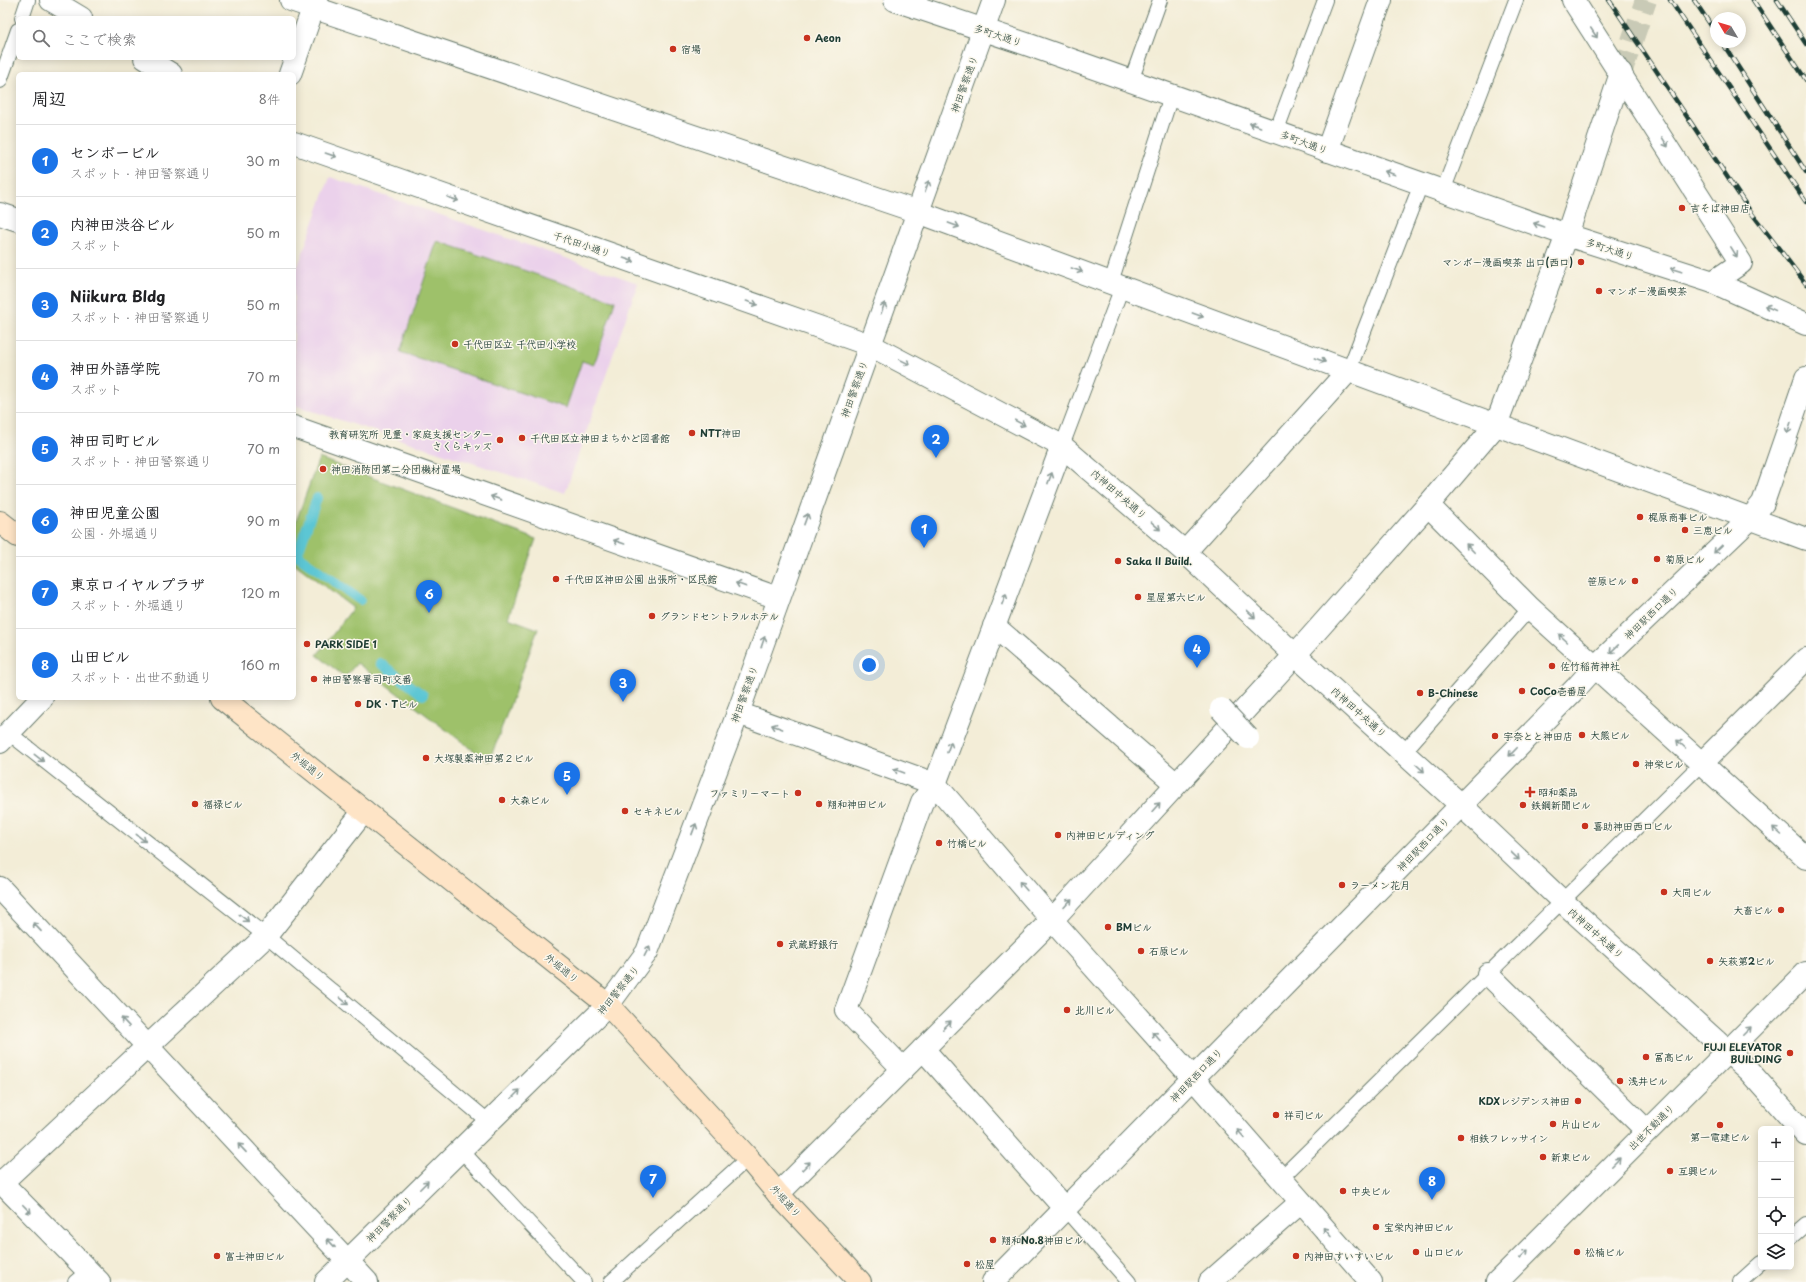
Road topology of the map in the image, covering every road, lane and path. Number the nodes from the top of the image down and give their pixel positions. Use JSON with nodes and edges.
{"nodes":[{"id":1,"x":28,"y":0,"type":"edge"},
{"id":2,"x":51,"y":0,"type":"edge"},
{"id":3,"x":291,"y":0,"type":"edge"},
{"id":4,"x":895,"y":0,"type":"edge"},
{"id":5,"x":994,"y":0,"type":"edge"},
{"id":6,"x":1160,"y":0,"type":"edge"},
{"id":7,"x":1325,"y":0,"type":"edge"},
{"id":8,"x":1381,"y":0,"type":"edge"},
{"id":9,"x":1516,"y":0,"type":"edge"},
{"id":10,"x":1573,"y":0,"type":"edge"},
{"id":11,"x":314,"y":4,"type":"edge"},
{"id":12,"x":23,"y":16,"type":"edge"},
{"id":13,"x":77,"y":16,"type":"edge"},
{"id":14,"x":983,"y":31,"type":"junction"},
{"id":15,"x":16,"y":36,"type":"edge"},
{"id":16,"x":296,"y":56,"type":"edge"},
{"id":17,"x":148,"y":60,"type":"edge"},
{"id":18,"x":295,"y":60,"type":"edge"},
{"id":19,"x":168,"y":72,"type":"edge"},
{"id":20,"x":291,"y":72,"type":"edge"},
{"id":21,"x":1621,"y":73,"type":"junction"},
{"id":22,"x":0,"y":81,"type":"edge"},
{"id":23,"x":1130,"y":81,"type":"junction"},
{"id":24,"x":1171,"y":96,"type":"junction"},
{"id":25,"x":1276,"y":132,"type":"junction"},
{"id":26,"x":296,"y":143,"type":"edge"},
{"id":27,"x":1327,"y":151,"type":"junction"},
{"id":28,"x":1421,"y":184,"type":"junction"},
{"id":29,"x":1443,"y":191,"type":"junction"},
{"id":30,"x":918,"y":212,"type":"junction"},
{"id":31,"x":0,"y":214,"type":"edge"},
{"id":32,"x":16,"y":219,"type":"edge"},
{"id":33,"x":1567,"y":235,"type":"junction"},
{"id":34,"x":1713,"y":282,"type":"junction"},
{"id":35,"x":1116,"y":285,"type":"junction"},
{"id":36,"x":1806,"y":324,"type":"edge"},
{"id":37,"x":870,"y":345,"type":"junction"},
{"id":38,"x":1349,"y":370,"type":"junction"},
{"id":39,"x":1806,"y":378,"type":"edge"},
{"id":40,"x":1496,"y":424,"type":"junction"},
{"id":41,"x":296,"y":428,"type":"edge"},
{"id":42,"x":1062,"y":446,"type":"junction"},
{"id":43,"x":1428,"y":505,"type":"junction"},
{"id":44,"x":1750,"y":519,"type":"junction"},
{"id":45,"x":0,"y":522,"type":"edge"},
{"id":46,"x":16,"y":534,"type":"edge"},
{"id":47,"x":1806,"y":539,"type":"edge"},
{"id":48,"x":1185,"y":552,"type":"junction"},
{"id":49,"x":778,"y":598,"type":"junction"},
{"id":50,"x":1530,"y":608,"type":"junction"},
{"id":51,"x":994,"y":626,"type":"junction"},
{"id":52,"x":1295,"y":655,"type":"junction"},
{"id":53,"x":1806,"y":659,"type":"edge"},
{"id":54,"x":1595,"y":667,"type":"junction"},
{"id":55,"x":40,"y":700,"type":"edge"},
{"id":56,"x":225,"y":700,"type":"edge"},
{"id":57,"x":1221,"y":709,"type":"dead end"},
{"id":58,"x":738,"y":713,"type":"junction"},
{"id":59,"x":4,"y":738,"type":"edge"},
{"id":60,"x":1248,"y":738,"type":"dead end"},
{"id":61,"x":1403,"y":753,"type":"junction"},
{"id":62,"x":1702,"y":764,"type":"junction"},
{"id":63,"x":936,"y":784,"type":"junction"},
{"id":64,"x":1176,"y":784,"type":"junction"},
{"id":65,"x":1461,"y":805,"type":"junction"},
{"id":66,"x":364,"y":811,"type":"junction"},
{"id":67,"x":1806,"y":858,"type":"edge"},
{"id":68,"x":0,"y":888,"type":"edge"},
{"id":69,"x":1562,"y":901,"type":"junction"},
{"id":70,"x":1052,"y":920,"type":"junction"},
{"id":71,"x":266,"y":936,"type":"junction"},
{"id":72,"x":1806,"y":973,"type":"edge"},
{"id":73,"x":1488,"y":974,"type":"junction"},
{"id":74,"x":608,"y":1005,"type":"junction"},
{"id":75,"x":148,"y":1047,"type":"junction"},
{"id":76,"x":923,"y":1049,"type":"junction"},
{"id":77,"x":1726,"y":1052,"type":"junction"},
{"id":78,"x":903,"y":1069,"type":"junction"},
{"id":79,"x":1193,"y":1078,"type":"junction"},
{"id":80,"x":489,"y":1122,"type":"junction"},
{"id":81,"x":1647,"y":1131,"type":"junction"},
{"id":82,"x":1806,"y":1135,"type":"edge"},
{"id":83,"x":460,"y":1149,"type":"junction"},
{"id":84,"x":748,"y":1158,"type":"junction"},
{"id":85,"x":1281,"y":1178,"type":"junction"},
{"id":86,"x":0,"y":1182,"type":"edge"},
{"id":87,"x":778,"y":1194,"type":"junction"},
{"id":88,"x":1301,"y":1202,"type":"junction"},
{"id":89,"x":1066,"y":1210,"type":"junction"},
{"id":90,"x":1806,"y":1224,"type":"edge"},
{"id":91,"x":1794,"y":1234,"type":"edge"},
{"id":92,"x":347,"y":1261,"type":"junction"},
{"id":93,"x":1758,"y":1266,"type":"edge"},
{"id":94,"x":87,"y":1278,"type":"edge"},
{"id":95,"x":326,"y":1282,"type":"edge"},
{"id":96,"x":367,"y":1282,"type":"edge"},
{"id":97,"x":584,"y":1282,"type":"edge"},
{"id":98,"x":611,"y":1282,"type":"edge"},
{"id":99,"x":860,"y":1282,"type":"edge"},
{"id":100,"x":993,"y":1282,"type":"edge"},
{"id":101,"x":1129,"y":1282,"type":"edge"},
{"id":102,"x":1210,"y":1282,"type":"edge"},
{"id":103,"x":1371,"y":1282,"type":"edge"},
{"id":104,"x":1497,"y":1282,"type":"edge"},
{"id":105,"x":1740,"y":1282,"type":"edge"}],
"edges":[{"from":1,"to":12,"type":"lane"},
{"from":2,"to":13,"type":"street"},
{"from":3,"to":11,"type":"street"},
{"from":4,"to":14,"type":"street","name":"多町大通り"},
{"from":5,"to":14,"type":"street","name":"神田警察通り"},
{"from":6,"to":23,"type":"lane"},
{"from":7,"to":25,"type":"lane"},
{"from":8,"to":27,"type":"street"},
{"from":9,"to":29,"type":"lane"},
{"from":10,"to":21,"type":"street","one_way":true},
{"from":11,"to":16,"type":"street"},
{"from":11,"to":30,"type":"street"},
{"from":14,"to":23,"type":"street","name":"多町大通り"},
{"from":30,"to":14,"type":"street","name":"神田警察通り","one_way":true},
{"from":15,"to":22,"type":"lane"},
{"from":17,"to":19,"type":"street"},
{"from":18,"to":20,"type":"street"},
{"from":21,"to":33,"type":"street"},
{"from":21,"to":34,"type":"street","one_way":true},
{"from":23,"to":24,"type":"street","name":"多町大通り"},
{"from":25,"to":24,"type":"street","name":"多町大通り","one_way":true},
{"from":24,"to":35,"type":"lane"},
{"from":25,"to":27,"type":"street","name":"多町大通り"},
{"from":26,"to":37,"type":"street","name":"千代田小通り","one_way":true},
{"from":28,"to":27,"type":"street","name":"多町大通り","one_way":true},
{"from":28,"to":29,"type":"street","name":"多町大通り"},
{"from":28,"to":38,"type":"lane"},
{"from":33,"to":29,"type":"street","name":"多町大通り","one_way":true},
{"from":30,"to":35,"type":"street","one_way":true},
{"from":37,"to":30,"type":"street","name":"神田警察通り","one_way":true},
{"from":31,"to":32,"type":"street"},
{"from":34,"to":33,"type":"street","name":"多町大通り","one_way":true},
{"from":33,"to":40,"type":"street"},
{"from":36,"to":34,"type":"street","name":"多町大通り","one_way":true},
{"from":35,"to":38,"type":"street","one_way":true},
{"from":35,"to":42,"type":"lane"},
{"from":37,"to":42,"type":"street","name":"内神田中央通り","one_way":true},
{"from":49,"to":37,"type":"street","name":"神田警察通り","one_way":true},
{"from":38,"to":40,"type":"street"},
{"from":38,"to":48,"type":"street"},
{"from":39,"to":44,"type":"street","name":"神田駅西口通り","one_way":true},
{"from":40,"to":43,"type":"street"},
{"from":40,"to":44,"type":"street"},
{"from":49,"to":41,"type":"street","one_way":true},
{"from":42,"to":48,"type":"street","name":"内神田中央通り","one_way":true},
{"from":51,"to":42,"type":"street","one_way":true},
{"from":50,"to":43,"type":"street","one_way":true},
{"from":43,"to":52,"type":"street"},
{"from":44,"to":47,"type":"street"},
{"from":44,"to":54,"type":"street","name":"神田駅西口通り","one_way":true},
{"from":45,"to":46,"type":"main road"},
{"from":48,"to":52,"type":"street","name":"内神田中央通り","one_way":true},
{"from":58,"to":49,"type":"street","name":"神田警察通り","one_way":true},
{"from":54,"to":50,"type":"street","one_way":true},
{"from":50,"to":61,"type":"lane"},
{"from":63,"to":51,"type":"street","one_way":true},
{"from":51,"to":64,"type":"street"},
{"from":52,"to":61,"type":"street","name":"内神田中央通り"},
{"from":52,"to":64,"type":"street"},
{"from":53,"to":62,"type":"street"},
{"from":62,"to":54,"type":"street","one_way":true},
{"from":54,"to":65,"type":"street","name":"神田駅西口通り","one_way":true},
{"from":55,"to":59,"type":"street"},
{"from":56,"to":66,"type":"main road","name":"外堀通り"},
{"from":57,"to":60,"type":"street","bridge":true},
{"from":63,"to":58,"type":"street","one_way":true},
{"from":74,"to":58,"type":"street","name":"神田警察通り","one_way":true},
{"from":59,"to":71,"type":"lane","one_way":true},
{"from":61,"to":65,"type":"street","name":"内神田中央通り","one_way":true},
{"from":67,"to":62,"type":"street","one_way":true},
{"from":62,"to":69,"type":"lane"},
{"from":70,"to":63,"type":"street","one_way":true},
{"from":63,"to":78,"type":"street"},
{"from":70,"to":64,"type":"street","one_way":true},
{"from":65,"to":69,"type":"street","name":"内神田中央通り","one_way":true},
{"from":65,"to":79,"type":"street","name":"神田駅西口通り"},
{"from":66,"to":71,"type":"street"},
{"from":66,"to":74,"type":"main road","name":"外堀通り"},
{"from":75,"to":68,"type":"street","one_way":true},
{"from":69,"to":73,"type":"lane"},
{"from":69,"to":77,"type":"street","name":"内神田中央通り"},
{"from":76,"to":70,"type":"street","one_way":true},
{"from":79,"to":70,"type":"street","one_way":true},
{"from":71,"to":75,"type":"street"},
{"from":71,"to":80,"type":"lane","one_way":true},
{"from":77,"to":72,"type":"street","name":"出世不動通り","one_way":true},
{"from":73,"to":81,"type":"street"},
{"from":73,"to":85,"type":"lane"},
{"from":80,"to":74,"type":"street","name":"神田警察通り","one_way":true},
{"from":74,"to":84,"type":"main road","name":"外堀通り"},
{"from":75,"to":86,"type":"street"},
{"from":92,"to":75,"type":"street","one_way":true},
{"from":76,"to":78,"type":"street"},
{"from":76,"to":89,"type":"street"},
{"from":77,"to":81,"type":"street","name":"出世不動通り"},
{"from":77,"to":82,"type":"street","name":"内神田中央通り"},
{"from":87,"to":78,"type":"street","one_way":true},
{"from":85,"to":79,"type":"street","one_way":true},
{"from":79,"to":89,"type":"street","name":"神田駅西口通り"},
{"from":80,"to":83,"type":"street","name":"神田警察通り"},
{"from":104,"to":81,"type":"street","name":"出世不動通り","one_way":true},
{"from":92,"to":83,"type":"street","name":"神田警察通り","one_way":true},
{"from":83,"to":97,"type":"lane"},
{"from":84,"to":87,"type":"main road","name":"外堀通り"},
{"from":84,"to":98,"type":"lane"},
{"from":85,"to":88,"type":"street"},
{"from":86,"to":94,"type":"street","one_way":true},
{"from":87,"to":99,"type":"main road","name":"外堀通り"},
{"from":88,"to":102,"type":"street"},
{"from":103,"to":88,"type":"street","one_way":true},
{"from":89,"to":100,"type":"street","name":"神田駅西口通り"},
{"from":89,"to":101,"type":"lane"},
{"from":90,"to":91,"type":"lane"},
{"from":92,"to":95,"type":"street","name":"神田警察通り"},
{"from":92,"to":96,"type":"street"},
{"from":93,"to":105,"type":"lane"}]}
